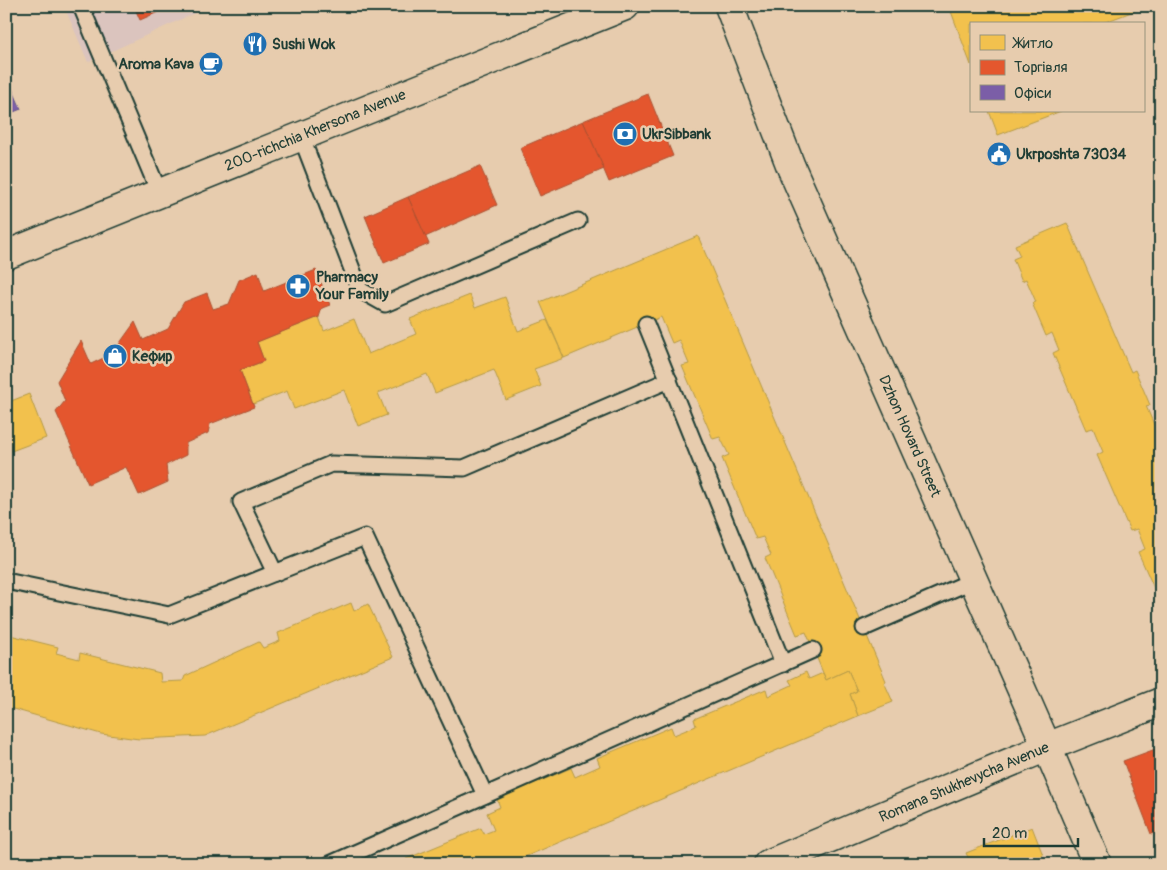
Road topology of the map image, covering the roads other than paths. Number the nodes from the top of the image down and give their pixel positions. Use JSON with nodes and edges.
{"nodes":[{"id":1,"x":81,"y":6,"type":"edge"},
{"id":2,"x":625,"y":6,"type":"edge"},
{"id":3,"x":729,"y":6,"type":"edge"},
{"id":4,"x":301,"y":136,"type":"junction"},
{"id":5,"x":159,"y":192,"type":"junction"},
{"id":6,"x":578,"y":221,"type":"dead end"},
{"id":7,"x":6,"y":255,"type":"edge"},
{"id":8,"x":646,"y":324,"type":"dead end"},
{"id":9,"x":669,"y":380,"type":"junction"},
{"id":10,"x":275,"y":573,"type":"junction"},
{"id":11,"x":974,"y":580,"type":"junction"},
{"id":12,"x":6,"y":581,"type":"edge"},
{"id":13,"x":864,"y":628,"type":"dead end"},
{"id":14,"x":813,"y":650,"type":"dead end"},
{"id":15,"x":783,"y":664,"type":"junction"},
{"id":16,"x":1161,"y":702,"type":"edge"},
{"id":17,"x":1047,"y":747,"type":"junction"},
{"id":18,"x":485,"y":795,"type":"junction"},
{"id":19,"x":330,"y":864,"type":"edge"},
{"id":20,"x":768,"y":864,"type":"edge"},
{"id":21,"x":1096,"y":864,"type":"edge"}],
"edges":[{"from":1,"to":5,"type":"lane"},
{"from":2,"to":4,"type":"street","name":"200-richchia Khersona Avenue"},
{"from":3,"to":11,"type":"street","name":"Dzhon Hovard Street"},
{"from":4,"to":5,"type":"street","name":"200-richchia Khersona Avenue"},
{"from":4,"to":6,"type":"lane"},
{"from":5,"to":7,"type":"street","name":"200-richchia Khersona Avenue"},
{"from":8,"to":9,"type":"lane"},
{"from":9,"to":10,"type":"lane"},
{"from":9,"to":15,"type":"lane"},
{"from":10,"to":12,"type":"lane"},
{"from":10,"to":18,"type":"lane"},
{"from":11,"to":13,"type":"lane"},
{"from":11,"to":17,"type":"street","name":"Dzhon Hovard Street"},
{"from":14,"to":15,"type":"lane"},
{"from":15,"to":18,"type":"lane"},
{"from":16,"to":17,"type":"street","name":"Romana Shukhevycha Avenue"},
{"from":17,"to":20,"type":"street","name":"Romana Shukhevycha Avenue"},
{"from":17,"to":21,"type":"street","name":"Dzhon Hovard Street"},
{"from":18,"to":19,"type":"lane"}]}
